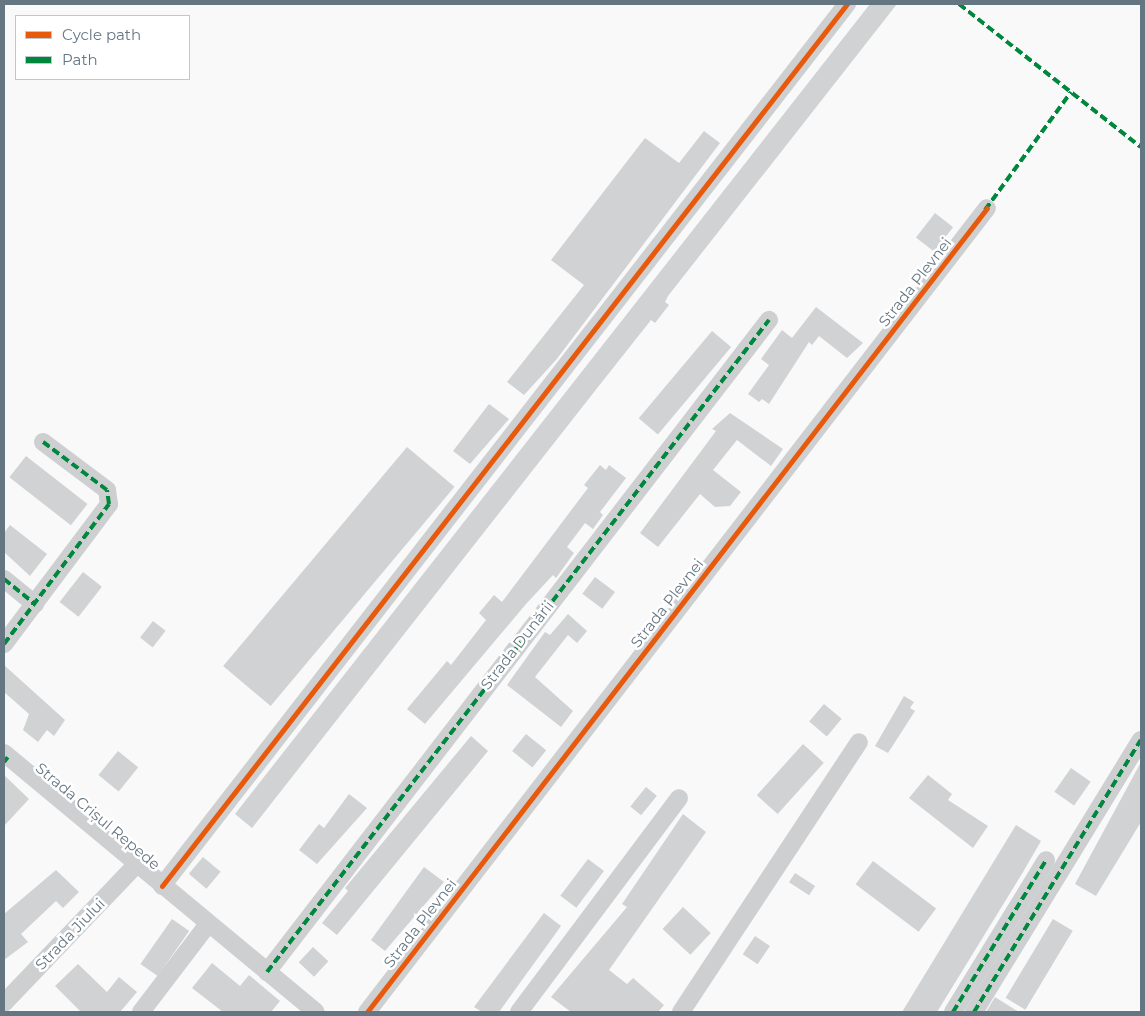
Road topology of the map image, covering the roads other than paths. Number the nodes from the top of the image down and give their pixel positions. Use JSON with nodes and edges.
{"nodes":[{"id":1,"x":847,"y":4,"type":"edge"},
{"id":2,"x":987,"y":208,"type":"dead end"},
{"id":3,"x":769,"y":320,"type":"dead end"},
{"id":4,"x":43,"y":442,"type":"dead end"},
{"id":5,"x":4,"y":579,"type":"edge"},
{"id":6,"x":35,"y":604,"type":"junction"},
{"id":7,"x":4,"y":644,"type":"edge"},
{"id":8,"x":1141,"y":740,"type":"edge"},
{"id":9,"x":859,"y":742,"type":"dead end"},
{"id":10,"x":5,"y":758,"type":"edge"},
{"id":11,"x":679,"y":798,"type":"dead end"},
{"id":12,"x":1046,"y":860,"type":"dead end"},
{"id":13,"x":136,"y":865,"type":"junction"},
{"id":14,"x":162,"y":886,"type":"junction"},
{"id":15,"x":208,"y":924,"type":"junction"},
{"id":16,"x":267,"y":972,"type":"junction"},
{"id":17,"x":4,"y":1003,"type":"edge"},
{"id":18,"x":141,"y":1012,"type":"edge"},
{"id":19,"x":316,"y":1012,"type":"edge"},
{"id":20,"x":367,"y":1012,"type":"edge"},
{"id":21,"x":519,"y":1012,"type":"edge"},
{"id":22,"x":681,"y":1012,"type":"edge"},
{"id":23,"x":953,"y":1012,"type":"edge"},
{"id":24,"x":974,"y":1012,"type":"edge"}],
"edges":[{"from":1,"to":14,"type":"street"},
{"from":2,"to":20,"type":"street","name":"Strada Plevnei"},
{"from":3,"to":16,"type":"street","name":"Strada Dunării"},
{"from":4,"to":6,"type":"street"},
{"from":5,"to":6,"type":"street"},
{"from":6,"to":7,"type":"street"},
{"from":8,"to":24,"type":"street"},
{"from":9,"to":22,"type":"street"},
{"from":10,"to":13,"type":"street","name":"Strada Crișul Repede"},
{"from":11,"to":21,"type":"street"},
{"from":12,"to":23,"type":"street"},
{"from":13,"to":14,"type":"street","name":"Strada Crișul Repede"},
{"from":13,"to":17,"type":"street","name":"Strada Jiului"},
{"from":14,"to":15,"type":"street","name":"Strada Crișul Repede"},
{"from":15,"to":16,"type":"street","name":"Strada Crișul Repede"},
{"from":15,"to":18,"type":"street"},
{"from":16,"to":19,"type":"street","name":"Strada Crișul Repede"}]}
